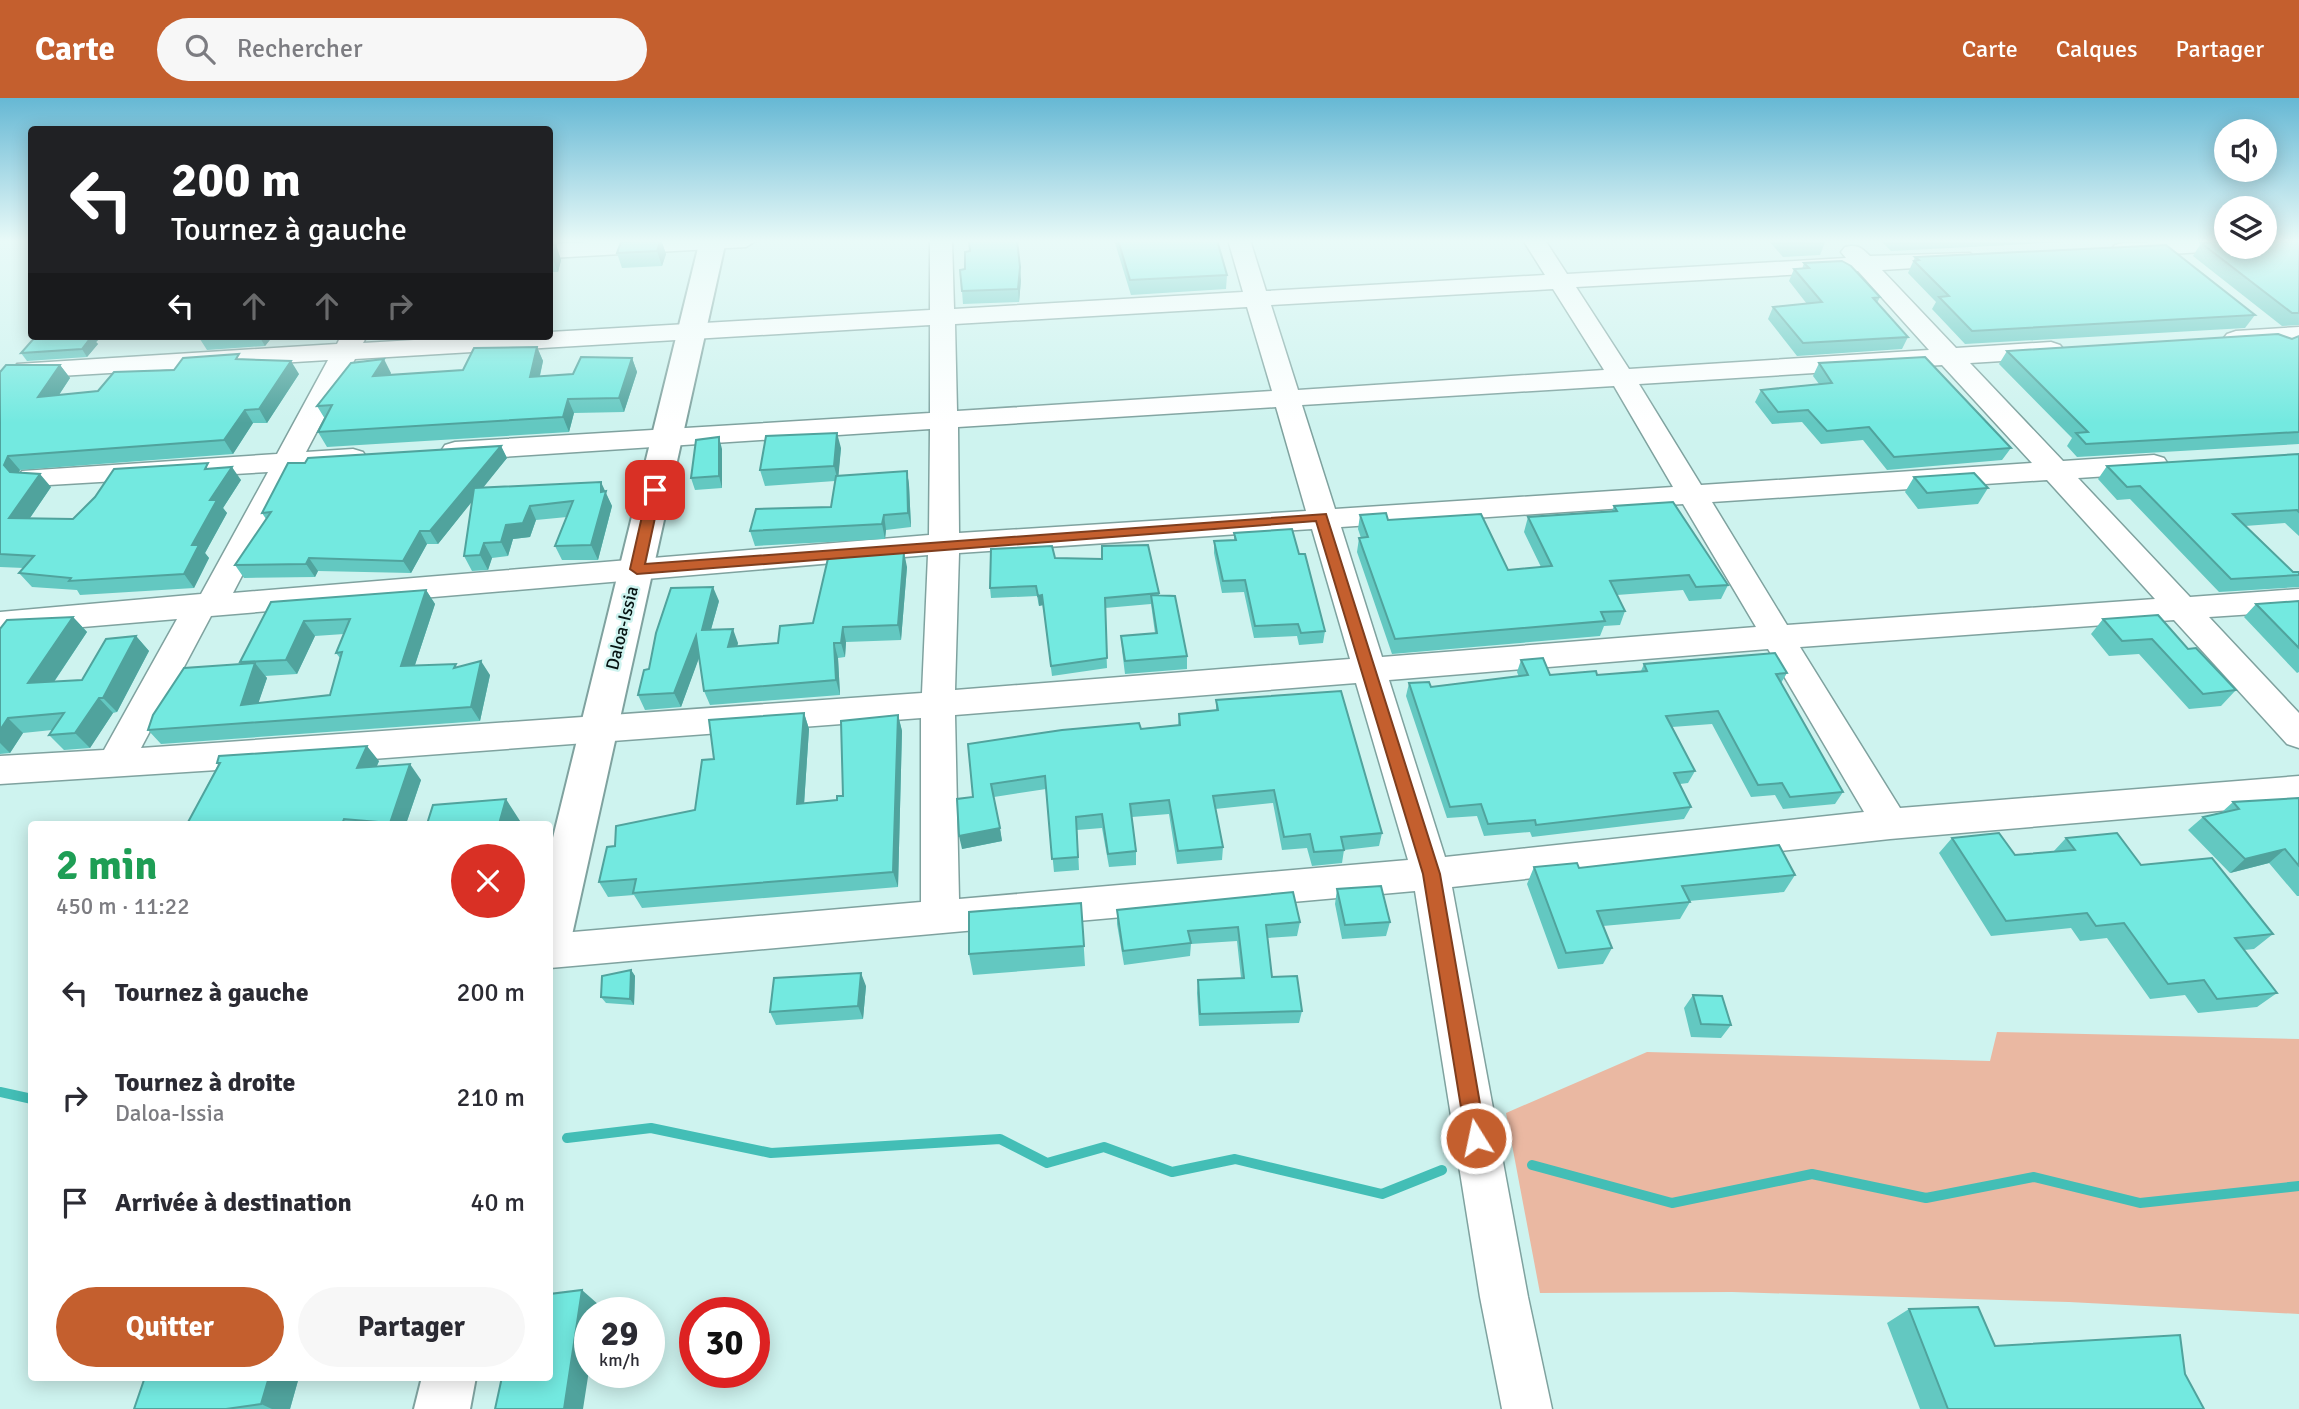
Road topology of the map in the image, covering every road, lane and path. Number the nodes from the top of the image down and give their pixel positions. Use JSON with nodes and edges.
{"nodes":[{"id":1,"x":699,"y":301,"type":"edge"},
{"id":2,"x":943,"y":301,"type":"edge"},
{"id":3,"x":1204,"y":301,"type":"edge"},
{"id":4,"x":1257,"y":301,"type":"edge"},
{"id":5,"x":1573,"y":301,"type":"edge"},
{"id":6,"x":1900,"y":301,"type":"edge"},
{"id":7,"x":2245,"y":312,"type":"edge"},
{"id":8,"x":943,"y":317,"type":"junction"},
{"id":9,"x":692,"y":332,"type":"junction"},
{"id":10,"x":553,"y":336,"type":"edge"},
{"id":11,"x":2287,"y":336,"type":"edge"},
{"id":12,"x":443,"y":340,"type":"edge"},
{"id":13,"x":2208,"y":341,"type":"edge"},
{"id":14,"x":349,"y":343,"type":"edge"},
{"id":15,"x":2073,"y":349,"type":"edge"},
{"id":16,"x":1952,"y":356,"type":"junction"},
{"id":17,"x":2299,"y":356,"type":"edge"},
{"id":18,"x":26,"y":370,"type":"edge"},
{"id":19,"x":1621,"y":376,"type":"junction"},
{"id":20,"x":1286,"y":397,"type":"junction"},
{"id":21,"x":944,"y":421,"type":"junction"},
{"id":22,"x":667,"y":437,"type":"junction"},
{"id":23,"x":435,"y":453,"type":"edge"},
{"id":24,"x":380,"y":456,"type":"edge"},
{"id":25,"x":285,"y":463,"type":"junction"},
{"id":26,"x":2178,"y":463,"type":"edge"},
{"id":27,"x":2056,"y":470,"type":"junction"},
{"id":28,"x":32,"y":477,"type":"edge"},
{"id":29,"x":1690,"y":493,"type":"junction"},
{"id":30,"x":1322,"y":517,"type":"junction"},
{"id":31,"x":944,"y":544,"type":"junction"},
{"id":32,"x":637,"y":569,"type":"junction"},
{"id":33,"x":2299,"y":600,"type":"edge"},
{"id":34,"x":206,"y":605,"type":"junction"},
{"id":35,"x":2181,"y":607,"type":"junction"},
{"id":36,"x":0,"y":622,"type":"edge"},
{"id":37,"x":1779,"y":637,"type":"junction"},
{"id":38,"x":1371,"y":671,"type":"junction"},
{"id":39,"x":938,"y":704,"type":"junction"},
{"id":40,"x":597,"y":727,"type":"junction"},
{"id":41,"x":2299,"y":735,"type":"edge"},
{"id":42,"x":116,"y":761,"type":"junction"},
{"id":43,"x":0,"y":769,"type":"edge"},
{"id":44,"x":2299,"y":790,"type":"edge"},
{"id":45,"x":1891,"y":824,"type":"junction"},
{"id":46,"x":1431,"y":874,"type":"junction"},
{"id":47,"x":940,"y":917,"type":"junction"},
{"id":48,"x":553,"y":922,"type":"edge"},
{"id":49,"x":553,"y":951,"type":"edge"},
{"id":50,"x":448,"y":1381,"type":"edge"},
{"id":51,"x":442,"y":1409,"type":"edge"},
{"id":52,"x":1527,"y":1409,"type":"edge"}],
"edges":[{"from":1,"to":9,"type":"main road","name":"Daloa-Issia"},
{"from":2,"to":8,"type":"street"},
{"from":3,"to":8,"type":"street"},
{"from":4,"to":20,"type":"street"},
{"from":5,"to":19,"type":"street"},
{"from":6,"to":16,"type":"street"},
{"from":7,"to":11,"type":"street"},
{"from":8,"to":9,"type":"street"},
{"from":8,"to":21,"type":"street"},
{"from":9,"to":10,"type":"street"},
{"from":9,"to":22,"type":"main road","name":"Daloa-Issia"},
{"from":11,"to":13,"type":"street"},
{"from":11,"to":17,"type":"street"},
{"from":12,"to":14,"type":"street"},
{"from":14,"to":18,"type":"street"},
{"from":14,"to":25,"type":"street"},
{"from":15,"to":16,"type":"street"},
{"from":16,"to":19,"type":"street"},
{"from":16,"to":27,"type":"street"},
{"from":19,"to":20,"type":"street"},
{"from":19,"to":29,"type":"street"},
{"from":20,"to":21,"type":"street"},
{"from":20,"to":30,"type":"street"},
{"from":21,"to":22,"type":"street"},
{"from":21,"to":31,"type":"street"},
{"from":22,"to":23,"type":"street"},
{"from":22,"to":32,"type":"main road","name":"Daloa-Issia"},
{"from":24,"to":25,"type":"street"},
{"from":25,"to":28,"type":"street"},
{"from":25,"to":34,"type":"street"},
{"from":26,"to":27,"type":"street"},
{"from":27,"to":29,"type":"street"},
{"from":27,"to":35,"type":"street"},
{"from":29,"to":30,"type":"street"},
{"from":29,"to":37,"type":"street"},
{"from":30,"to":31,"type":"street"},
{"from":30,"to":38,"type":"street"},
{"from":31,"to":32,"type":"street"},
{"from":31,"to":39,"type":"street"},
{"from":32,"to":34,"type":"street"},
{"from":32,"to":40,"type":"main road","name":"Daloa-Issia"},
{"from":33,"to":35,"type":"street"},
{"from":34,"to":36,"type":"street"},
{"from":34,"to":42,"type":"street"},
{"from":35,"to":37,"type":"street"},
{"from":35,"to":41,"type":"street"},
{"from":37,"to":38,"type":"street"},
{"from":37,"to":45,"type":"street"},
{"from":38,"to":39,"type":"street"},
{"from":38,"to":46,"type":"street"},
{"from":39,"to":40,"type":"street"},
{"from":39,"to":47,"type":"street"},
{"from":40,"to":42,"type":"street"},
{"from":40,"to":48,"type":"main road","name":"Daloa-Issia"},
{"from":42,"to":43,"type":"street"},
{"from":44,"to":45,"type":"street"},
{"from":45,"to":46,"type":"street"},
{"from":46,"to":47,"type":"street"},
{"from":46,"to":52,"type":"street"},
{"from":47,"to":49,"type":"street"},
{"from":50,"to":51,"type":"main road"}]}
